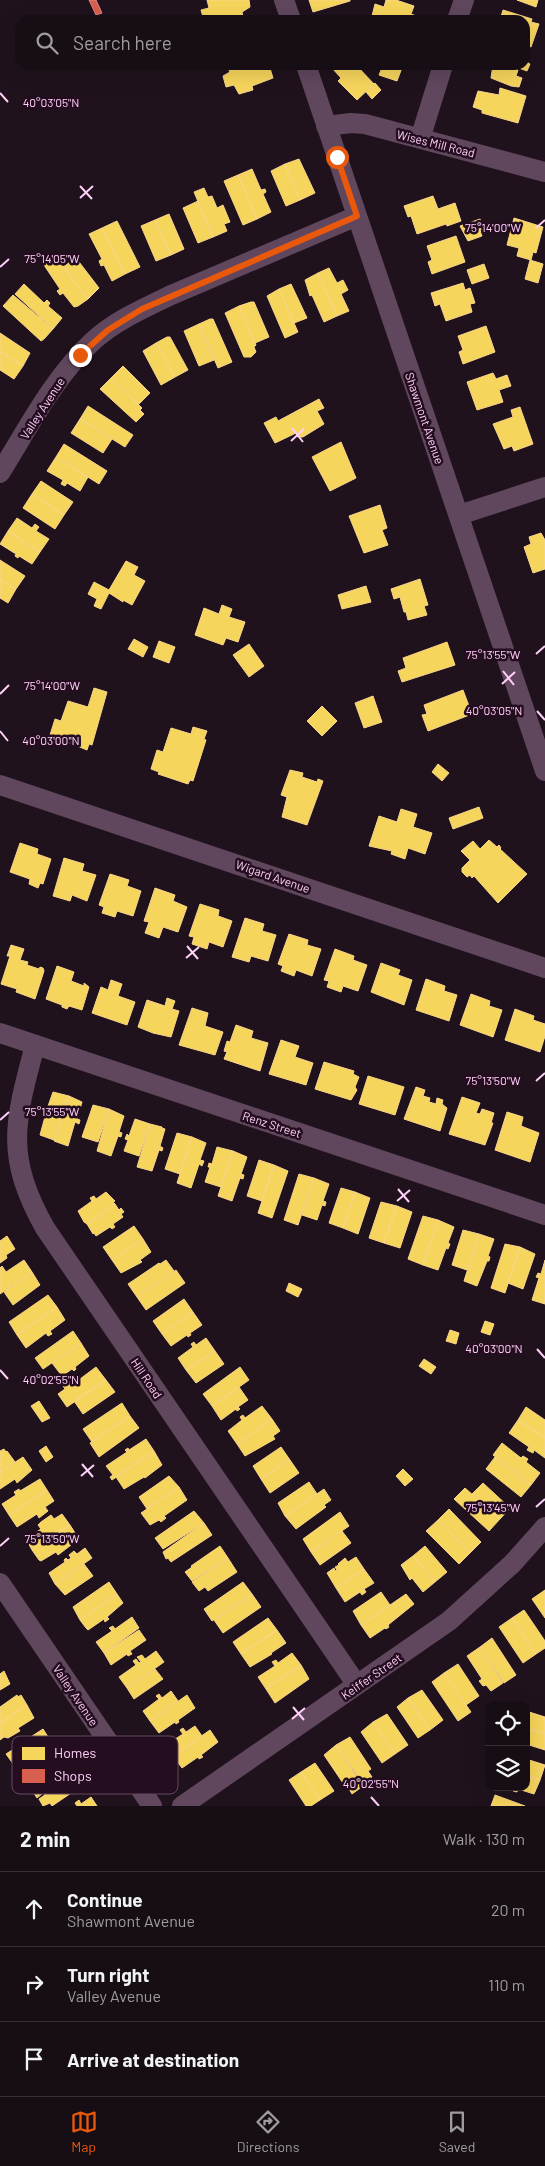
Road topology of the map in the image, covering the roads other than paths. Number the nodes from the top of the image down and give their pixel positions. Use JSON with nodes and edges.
{"nodes":[{"id":1,"x":284,"y":0,"type":"edge"},
{"id":2,"x":464,"y":0,"type":"edge"},
{"id":3,"x":288,"y":15,"type":"edge"},
{"id":4,"x":459,"y":15,"type":"edge"},
{"id":5,"x":308,"y":70,"type":"edge"},
{"id":6,"x":441,"y":70,"type":"edge"},
{"id":7,"x":326,"y":126,"type":"junction"},
{"id":8,"x":420,"y":139,"type":"junction"},
{"id":9,"x":545,"y":172,"type":"edge"},
{"id":10,"x":357,"y":216,"type":"junction"},
{"id":11,"x":0,"y":473,"type":"edge"},
{"id":12,"x":545,"y":488,"type":"edge"},
{"id":13,"x":458,"y":515,"type":"junction"},
{"id":14,"x":545,"y":771,"type":"edge"},
{"id":15,"x":0,"y":785,"type":"edge"},
{"id":16,"x":545,"y":968,"type":"edge"},
{"id":17,"x":0,"y":1033,"type":"edge"},
{"id":18,"x":35,"y":1045,"type":"junction"},
{"id":19,"x":545,"y":1216,"type":"edge"},
{"id":20,"x":542,"y":1538,"type":"edge"},
{"id":21,"x":0,"y":1583,"type":"edge"},
{"id":22,"x":358,"y":1685,"type":"junction"},
{"id":23,"x":104,"y":1736,"type":"edge"},
{"id":24,"x":144,"y":1794,"type":"edge"},
{"id":25,"x":152,"y":1806,"type":"edge"},
{"id":26,"x":182,"y":1806,"type":"edge"}],
"edges":[{"from":1,"to":3,"type":"street"},
{"from":2,"to":4,"type":"street"},
{"from":5,"to":7,"type":"street","name":"Shawmont Avenue"},
{"from":6,"to":8,"type":"street"},
{"from":7,"to":8,"type":"street","name":"Wises Mill Road"},
{"from":7,"to":10,"type":"street","name":"Shawmont Avenue"},
{"from":8,"to":9,"type":"street","name":"Wises Mill Road"},
{"from":10,"to":11,"type":"street","name":"Valley Avenue"},
{"from":10,"to":13,"type":"street","name":"Shawmont Avenue"},
{"from":12,"to":13,"type":"street"},
{"from":13,"to":14,"type":"street","name":"Shawmont Avenue"},
{"from":15,"to":16,"type":"street","name":"Wigard Avenue"},
{"from":17,"to":18,"type":"street","name":"Renz Street"},
{"from":18,"to":19,"type":"street","name":"Renz Street"},
{"from":18,"to":22,"type":"street","name":"Hill Road"},
{"from":20,"to":22,"type":"street","name":"Keiffer Street"},
{"from":21,"to":23,"type":"street","name":"Valley Avenue"},
{"from":22,"to":26,"type":"street","name":"Keiffer Street"},
{"from":24,"to":25,"type":"street","name":"Valley Avenue"}]}
